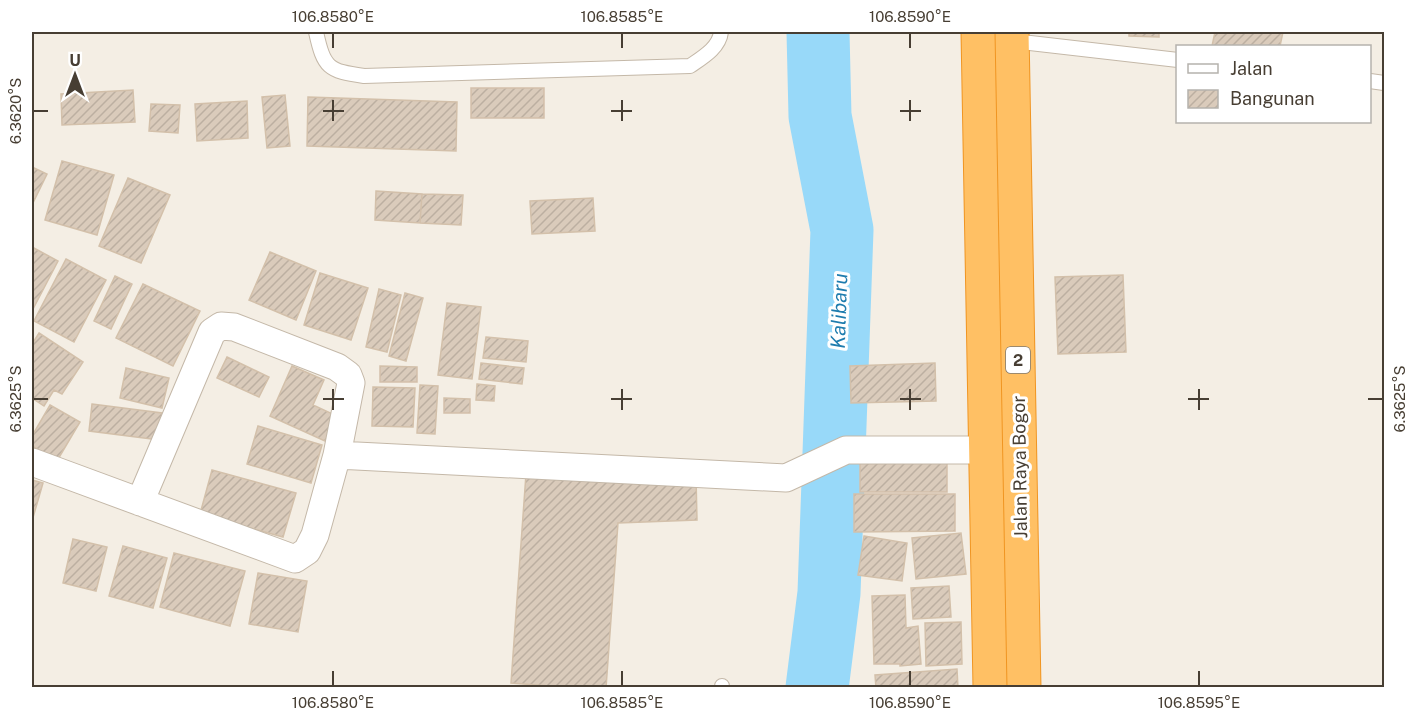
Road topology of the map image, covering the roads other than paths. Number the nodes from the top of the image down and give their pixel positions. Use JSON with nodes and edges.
{"nodes":[{"id":1,"x":316,"y":32,"type":"edge"},
{"id":2,"x":722,"y":32,"type":"edge"},
{"id":3,"x":995,"y":37,"type":"edge"},
{"id":4,"x":1176,"y":60,"type":"edge"},
{"id":5,"x":987,"y":450,"type":"junction"},
{"id":6,"x":337,"y":455,"type":"junction"},
{"id":7,"x":32,"y":462,"type":"edge"},
{"id":8,"x":140,"y":502,"type":"junction"},
{"id":9,"x":990,"y":687,"type":"edge"},
{"id":10,"x":1024,"y":687,"type":"edge"}],
"edges":[{"from":1,"to":2,"type":"lane"},
{"from":3,"to":4,"type":"lane"},
{"from":3,"to":5,"type":"highway","name":"Jalan Raya Bogor","number":"2"},
{"from":3,"to":10,"type":"highway","name":"Jalan Raya Bogor","number":"2"},
{"from":5,"to":6,"type":"street"},
{"from":5,"to":9,"type":"highway","name":"Jalan Raya Bogor","number":"2"},
{"from":6,"to":8,"type":"street"},
{"from":6,"to":8,"type":"street"},
{"from":7,"to":8,"type":"street"}]}
